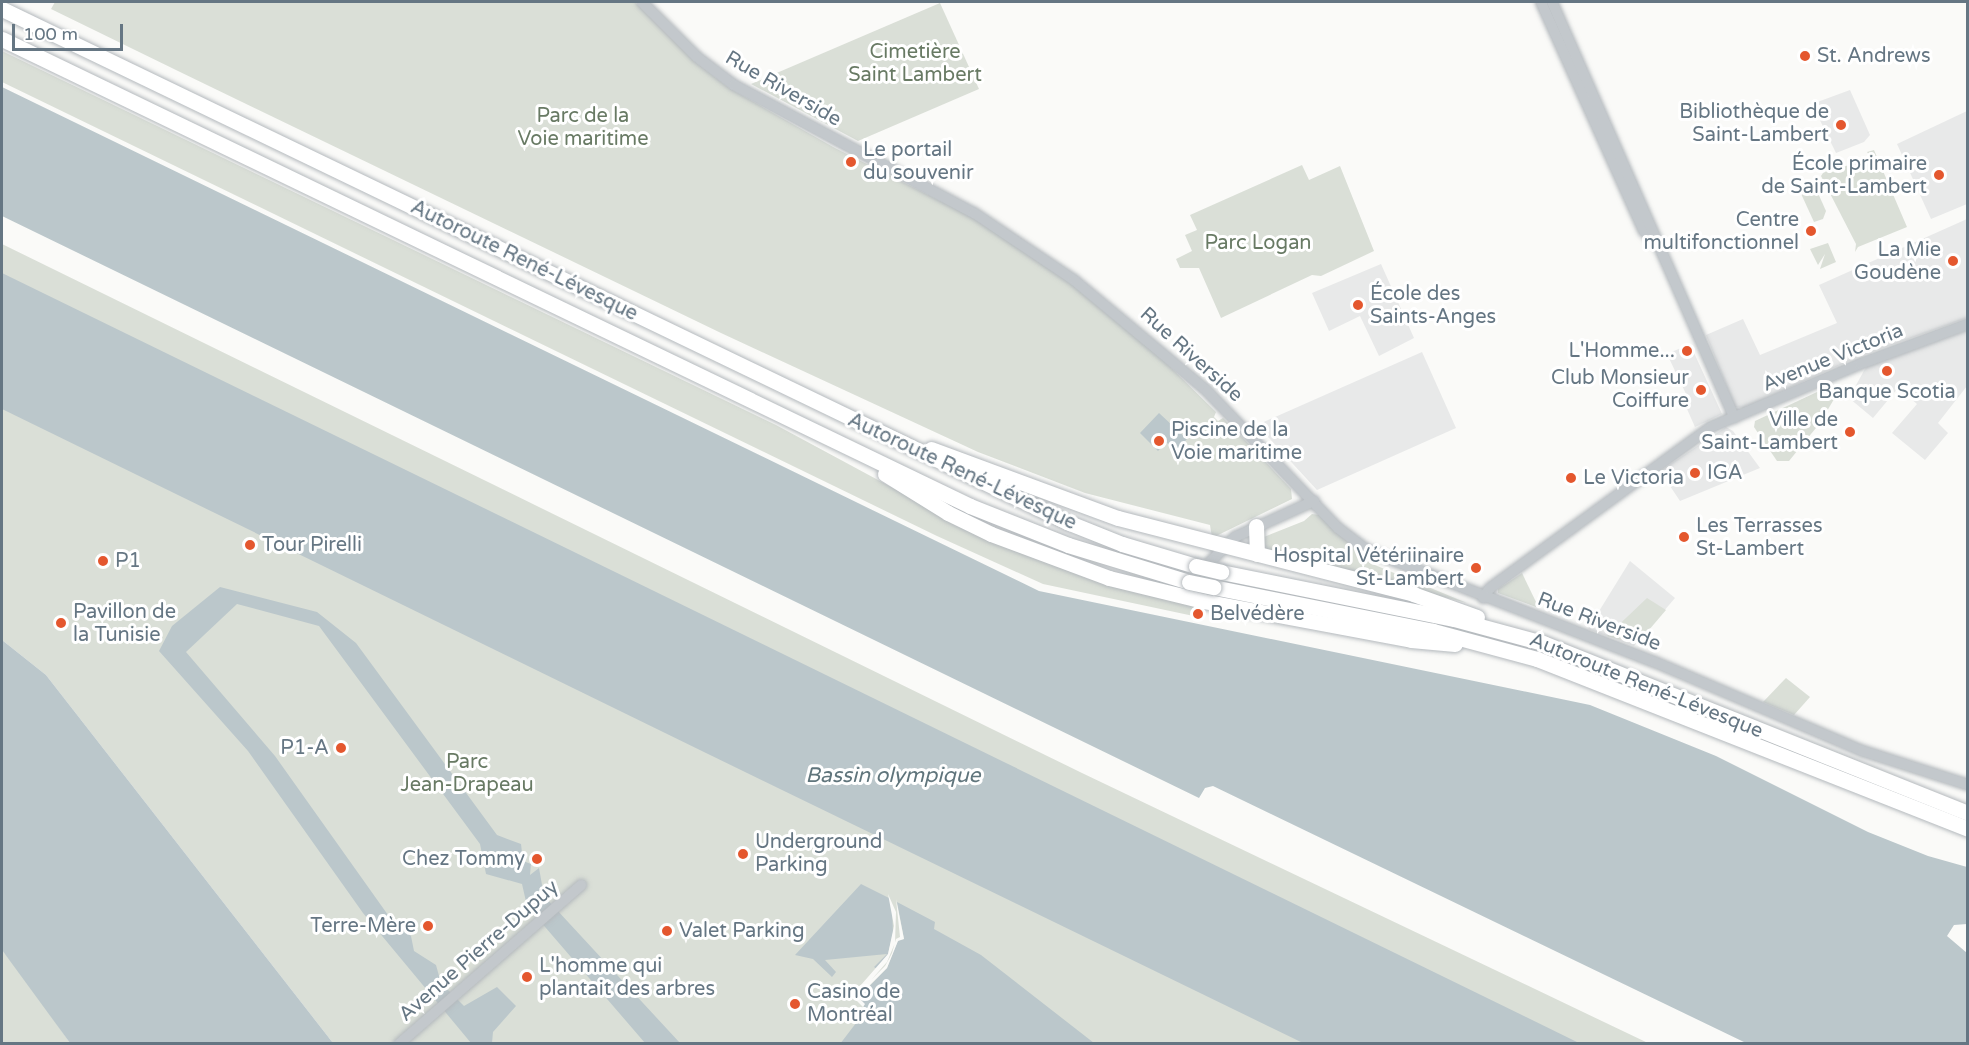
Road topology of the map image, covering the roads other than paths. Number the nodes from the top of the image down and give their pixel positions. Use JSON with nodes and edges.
{"nodes":[{"id":1,"x":642,"y":2,"type":"edge"},
{"id":2,"x":1541,"y":2,"type":"edge"},
{"id":3,"x":1552,"y":2,"type":"edge"},
{"id":4,"x":2,"y":9,"type":"edge"},
{"id":5,"x":2,"y":39,"type":"edge"},
{"id":6,"x":1654,"y":240,"type":"junction"},
{"id":7,"x":1968,"y":324,"type":"edge"},
{"id":8,"x":1735,"y":418,"type":"junction"},
{"id":9,"x":877,"y":432,"type":"junction"},
{"id":10,"x":819,"y":433,"type":"junction"},
{"id":11,"x":1314,"y":501,"type":"junction"},
{"id":12,"x":1256,"y":526,"type":"junction"},
{"id":13,"x":1225,"y":546,"type":"junction"},
{"id":14,"x":1257,"y":554,"type":"junction"},
{"id":15,"x":1483,"y":598,"type":"junction"},
{"id":16,"x":1194,"y":599,"type":"junction"},
{"id":17,"x":1530,"y":639,"type":"junction"},
{"id":18,"x":1508,"y":650,"type":"junction"},
{"id":19,"x":1968,"y":785,"type":"edge"},
{"id":20,"x":1968,"y":813,"type":"edge"},
{"id":21,"x":1968,"y":830,"type":"edge"},
{"id":22,"x":581,"y":885,"type":"dead end"},
{"id":23,"x":399,"y":1044,"type":"edge"}],
"edges":[{"from":1,"to":11,"type":"street","name":"Rue Riverside"},
{"from":2,"to":6,"type":"street"},
{"from":3,"to":6,"type":"street"},
{"from":4,"to":9,"type":"highway","name":"Autoroute René-Lévesque"},
{"from":5,"to":10,"type":"highway","name":"Autoroute René-Lévesque"},
{"from":6,"to":8,"type":"street"},
{"from":7,"to":8,"type":"street","name":"Avenue Victoria"},
{"from":8,"to":15,"type":"street","name":"Avenue Victoria"},
{"from":9,"to":13,"type":"highway"},
{"from":9,"to":17,"type":"highway","name":"Autoroute René-Lévesque","bridge":true},
{"from":10,"to":16,"type":"highway"},
{"from":10,"to":18,"type":"highway","name":"Autoroute René-Lévesque","bridge":true},
{"from":11,"to":12,"type":"street"},
{"from":11,"to":15,"type":"street","name":"Rue Riverside"},
{"from":12,"to":13,"type":"street"},
{"from":12,"to":14,"type":"highway"},
{"from":13,"to":14,"type":"highway"},
{"from":13,"to":16,"type":"street"},
{"from":14,"to":17,"type":"highway"},
{"from":15,"to":19,"type":"street","name":"Rue Riverside"},
{"from":16,"to":18,"type":"highway"},
{"from":17,"to":20,"type":"highway","name":"Autoroute René-Lévesque"},
{"from":18,"to":21,"type":"highway","name":"Autoroute René-Lévesque"},
{"from":22,"to":23,"type":"street","name":"Avenue Pierre-Dupuy"}]}
